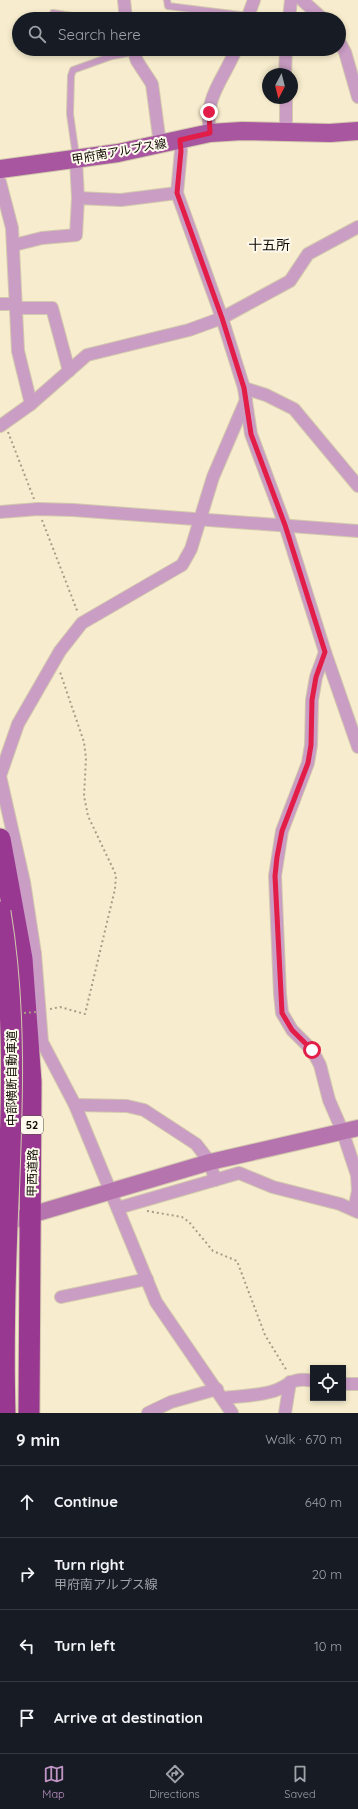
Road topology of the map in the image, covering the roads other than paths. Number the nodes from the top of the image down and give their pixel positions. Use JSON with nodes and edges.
{"nodes":[{"id":1,"x":124,"y":0,"type":"edge"},
{"id":2,"x":167,"y":0,"type":"edge"},
{"id":3,"x":254,"y":0,"type":"edge"},
{"id":4,"x":291,"y":0,"type":"edge"},
{"id":5,"x":302,"y":0,"type":"edge"},
{"id":6,"x":125,"y":12,"type":"edge"},
{"id":7,"x":208,"y":12,"type":"edge"},
{"id":8,"x":249,"y":12,"type":"edge"},
{"id":9,"x":290,"y":12,"type":"edge"},
{"id":10,"x":315,"y":12,"type":"edge"},
{"id":11,"x":346,"y":52,"type":"edge"},
{"id":12,"x":112,"y":56,"type":"edge"},
{"id":13,"x":135,"y":56,"type":"edge"},
{"id":14,"x":233,"y":56,"type":"edge"},
{"id":15,"x":286,"y":56,"type":"edge"},
{"id":16,"x":285,"y":68,"type":"edge"},
{"id":17,"x":358,"y":97,"type":"edge"},
{"id":18,"x":286,"y":104,"type":"edge"},
{"id":19,"x":358,"y":131,"type":"edge"},
{"id":20,"x":286,"y":132,"type":"junction"},
{"id":21,"x":210,"y":133,"type":"junction"},
{"id":22,"x":180,"y":140,"type":"junction"},
{"id":23,"x":160,"y":144,"type":"junction"},
{"id":24,"x":76,"y":160,"type":"junction"},
{"id":25,"x":0,"y":169,"type":"edge"},
{"id":26,"x":0,"y":182,"type":"edge"},
{"id":27,"x":177,"y":193,"type":"junction"},
{"id":28,"x":78,"y":198,"type":"junction"},
{"id":29,"x":358,"y":227,"type":"edge"},
{"id":30,"x":14,"y":245,"type":"junction"},
{"id":31,"x":0,"y":304,"type":"edge"},
{"id":32,"x":16,"y":306,"type":"junction"},
{"id":33,"x":222,"y":318,"type":"junction"},
{"id":34,"x":69,"y":371,"type":"junction"},
{"id":35,"x":245,"y":394,"type":"junction"},
{"id":36,"x":31,"y":404,"type":"junction"},
{"id":37,"x":2,"y":424,"type":"edge"},
{"id":38,"x":358,"y":486,"type":"edge"},
{"id":39,"x":0,"y":512,"type":"edge"},
{"id":40,"x":199,"y":519,"type":"junction"},
{"id":41,"x":285,"y":525,"type":"junction"},
{"id":42,"x":358,"y":531,"type":"edge"},
{"id":43,"x":325,"y":652,"type":"junction"},
{"id":44,"x":358,"y":747,"type":"edge"},
{"id":45,"x":0,"y":839,"type":"edge"},
{"id":46,"x":0,"y":912,"type":"edge"},
{"id":47,"x":28,"y":956,"type":"junction"},
{"id":48,"x":0,"y":961,"type":"edge"},
{"id":49,"x":75,"y":1105,"type":"junction"},
{"id":50,"x":358,"y":1128,"type":"edge"},
{"id":51,"x":342,"y":1130,"type":"junction"},
{"id":52,"x":210,"y":1162,"type":"junction"},
{"id":53,"x":215,"y":1180,"type":"junction"},
{"id":54,"x":111,"y":1192,"type":"junction"},
{"id":55,"x":118,"y":1208,"type":"junction"},
{"id":56,"x":356,"y":1211,"type":"edge"},
{"id":57,"x":31,"y":1214,"type":"junction"},
{"id":58,"x":0,"y":1224,"type":"edge"},
{"id":59,"x":147,"y":1279,"type":"junction"},
{"id":60,"x":61,"y":1297,"type":"dead end"},
{"id":61,"x":310,"y":1380,"type":"edge"},
{"id":62,"x":292,"y":1381,"type":"junction"},
{"id":63,"x":346,"y":1384,"type":"edge"},
{"id":64,"x":358,"y":1384,"type":"edge"},
{"id":65,"x":220,"y":1394,"type":"junction"},
{"id":66,"x":5,"y":1413,"type":"edge"},
{"id":67,"x":29,"y":1413,"type":"edge"},
{"id":68,"x":148,"y":1413,"type":"edge"},
{"id":69,"x":232,"y":1413,"type":"edge"},
{"id":70,"x":285,"y":1413,"type":"edge"}],
"edges":[{"from":1,"to":6,"type":"street"},
{"from":2,"to":7,"type":"lane"},
{"from":3,"to":8,"type":"street"},
{"from":4,"to":9,"type":"street"},
{"from":5,"to":10,"type":"street"},
{"from":11,"to":17,"type":"street"},
{"from":12,"to":24,"type":"lane"},
{"from":13,"to":23,"type":"street"},
{"from":14,"to":21,"type":"street"},
{"from":15,"to":16,"type":"street"},
{"from":18,"to":20,"type":"street"},
{"from":19,"to":20,"type":"main road","name":"甲府南アルプス線"},
{"from":20,"to":21,"type":"main road","name":"甲府南アルプス線"},
{"from":21,"to":22,"type":"main road","name":"甲府南アルプス線"},
{"from":22,"to":23,"type":"main road","name":"甲府南アルプス線"},
{"from":22,"to":27,"type":"street"},
{"from":23,"to":24,"type":"main road","name":"甲府南アルプス線"},
{"from":24,"to":25,"type":"main road","name":"甲府南アルプス線"},
{"from":24,"to":28,"type":"street"},
{"from":26,"to":30,"type":"street"},
{"from":27,"to":28,"type":"street"},
{"from":27,"to":33,"type":"street"},
{"from":28,"to":30,"type":"street"},
{"from":29,"to":33,"type":"street"},
{"from":30,"to":32,"type":"street"},
{"from":31,"to":32,"type":"street"},
{"from":32,"to":34,"type":"street"},
{"from":32,"to":36,"type":"street"},
{"from":33,"to":34,"type":"street"},
{"from":33,"to":35,"type":"street"},
{"from":34,"to":36,"type":"street"},
{"from":35,"to":38,"type":"street"},
{"from":35,"to":40,"type":"street"},
{"from":35,"to":41,"type":"street"},
{"from":36,"to":37,"type":"street"},
{"from":39,"to":40,"type":"street"},
{"from":40,"to":41,"type":"street"},
{"from":40,"to":47,"type":"street"},
{"from":41,"to":42,"type":"street"},
{"from":41,"to":43,"type":"street"},
{"from":43,"to":44,"type":"street"},
{"from":43,"to":51,"type":"street"},
{"from":45,"to":47,"type":"highway","name":"甲西道路","number":"52"},
{"from":46,"to":66,"type":"highway","name":"中部横断自動車道","bridge":true},
{"from":47,"to":48,"type":"street"},
{"from":47,"to":49,"type":"street"},
{"from":47,"to":57,"type":"highway","name":"甲西道路","number":"52"},
{"from":49,"to":52,"type":"street"},
{"from":49,"to":54,"type":"street"},
{"from":50,"to":51,"type":"street"},
{"from":51,"to":52,"type":"street"},
{"from":51,"to":56,"type":"street"},
{"from":52,"to":53,"type":"street"},
{"from":52,"to":54,"type":"street"},
{"from":53,"to":55,"type":"street"},
{"from":53,"to":56,"type":"street"},
{"from":54,"to":55,"type":"street"},
{"from":54,"to":57,"type":"street"},
{"from":55,"to":59,"type":"street"},
{"from":57,"to":58,"type":"street"},
{"from":57,"to":67,"type":"highway","name":"甲西道路","number":"52"},
{"from":59,"to":60,"type":"street"},
{"from":59,"to":65,"type":"street"},
{"from":61,"to":62,"type":"street"},
{"from":62,"to":65,"type":"street"},
{"from":62,"to":70,"type":"street"},
{"from":63,"to":64,"type":"street"},
{"from":65,"to":68,"type":"street"},
{"from":65,"to":69,"type":"street"}]}
